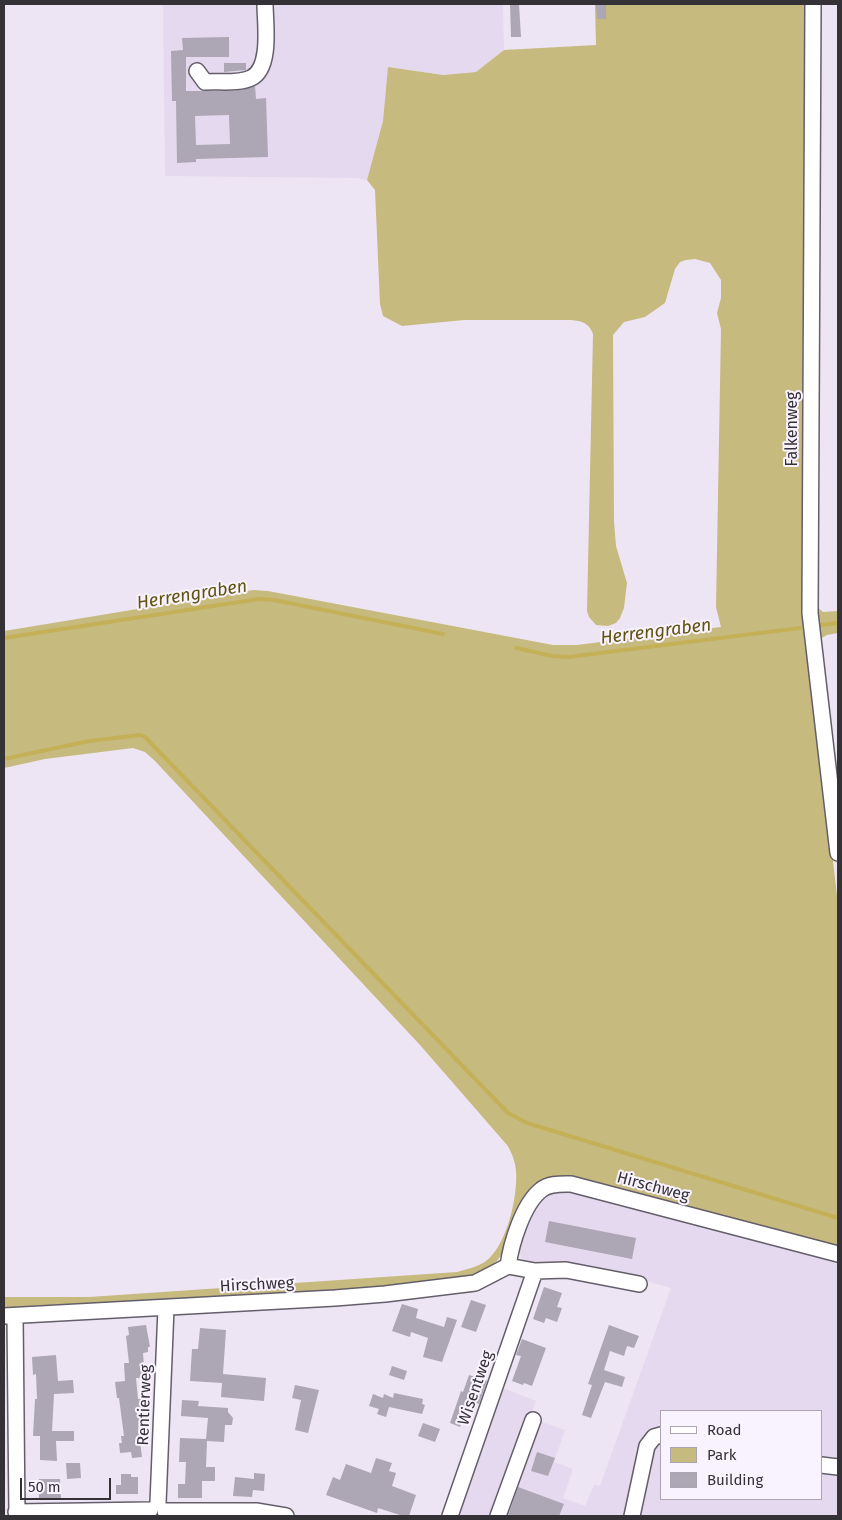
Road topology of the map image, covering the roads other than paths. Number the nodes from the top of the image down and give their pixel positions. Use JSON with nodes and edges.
{"nodes":[{"id":1,"x":265,"y":4,"type":"edge"},
{"id":2,"x":813,"y":4,"type":"edge"},
{"id":3,"x":197,"y":71,"type":"dead end"},
{"id":4,"x":838,"y":853,"type":"edge"},
{"id":5,"x":838,"y":1254,"type":"edge"},
{"id":6,"x":508,"y":1266,"type":"junction"},
{"id":7,"x":535,"y":1271,"type":"junction"},
{"id":8,"x":639,"y":1284,"type":"dead end"},
{"id":9,"x":166,"y":1308,"type":"junction"},
{"id":10,"x":9,"y":1316,"type":"edge"},
{"id":11,"x":533,"y":1420,"type":"dead end"},
{"id":12,"x":660,"y":1435,"type":"edge"},
{"id":13,"x":822,"y":1465,"type":"edge"},
{"id":14,"x":838,"y":1468,"type":"edge"},
{"id":15,"x":158,"y":1511,"type":"edge"},
{"id":16,"x":16,"y":1514,"type":"edge"},
{"id":17,"x":286,"y":1516,"type":"edge"},
{"id":18,"x":450,"y":1516,"type":"edge"},
{"id":19,"x":498,"y":1516,"type":"edge"},
{"id":20,"x":632,"y":1516,"type":"edge"}],
"edges":[{"from":1,"to":3,"type":"street"},
{"from":2,"to":4,"type":"street","name":"Falkenweg"},
{"from":5,"to":6,"type":"street","name":"Hirschweg"},
{"from":6,"to":7,"type":"street"},
{"from":6,"to":9,"type":"street","name":"Hirschweg"},
{"from":7,"to":8,"type":"street"},
{"from":7,"to":18,"type":"street","name":"Wisentweg"},
{"from":9,"to":10,"type":"street","name":"Hirschweg"},
{"from":9,"to":15,"type":"street","name":"Rentierweg"},
{"from":10,"to":16,"type":"street"},
{"from":11,"to":19,"type":"street"},
{"from":12,"to":20,"type":"street"},
{"from":13,"to":14,"type":"street"},
{"from":15,"to":16,"type":"street"},
{"from":15,"to":17,"type":"street"}]}
